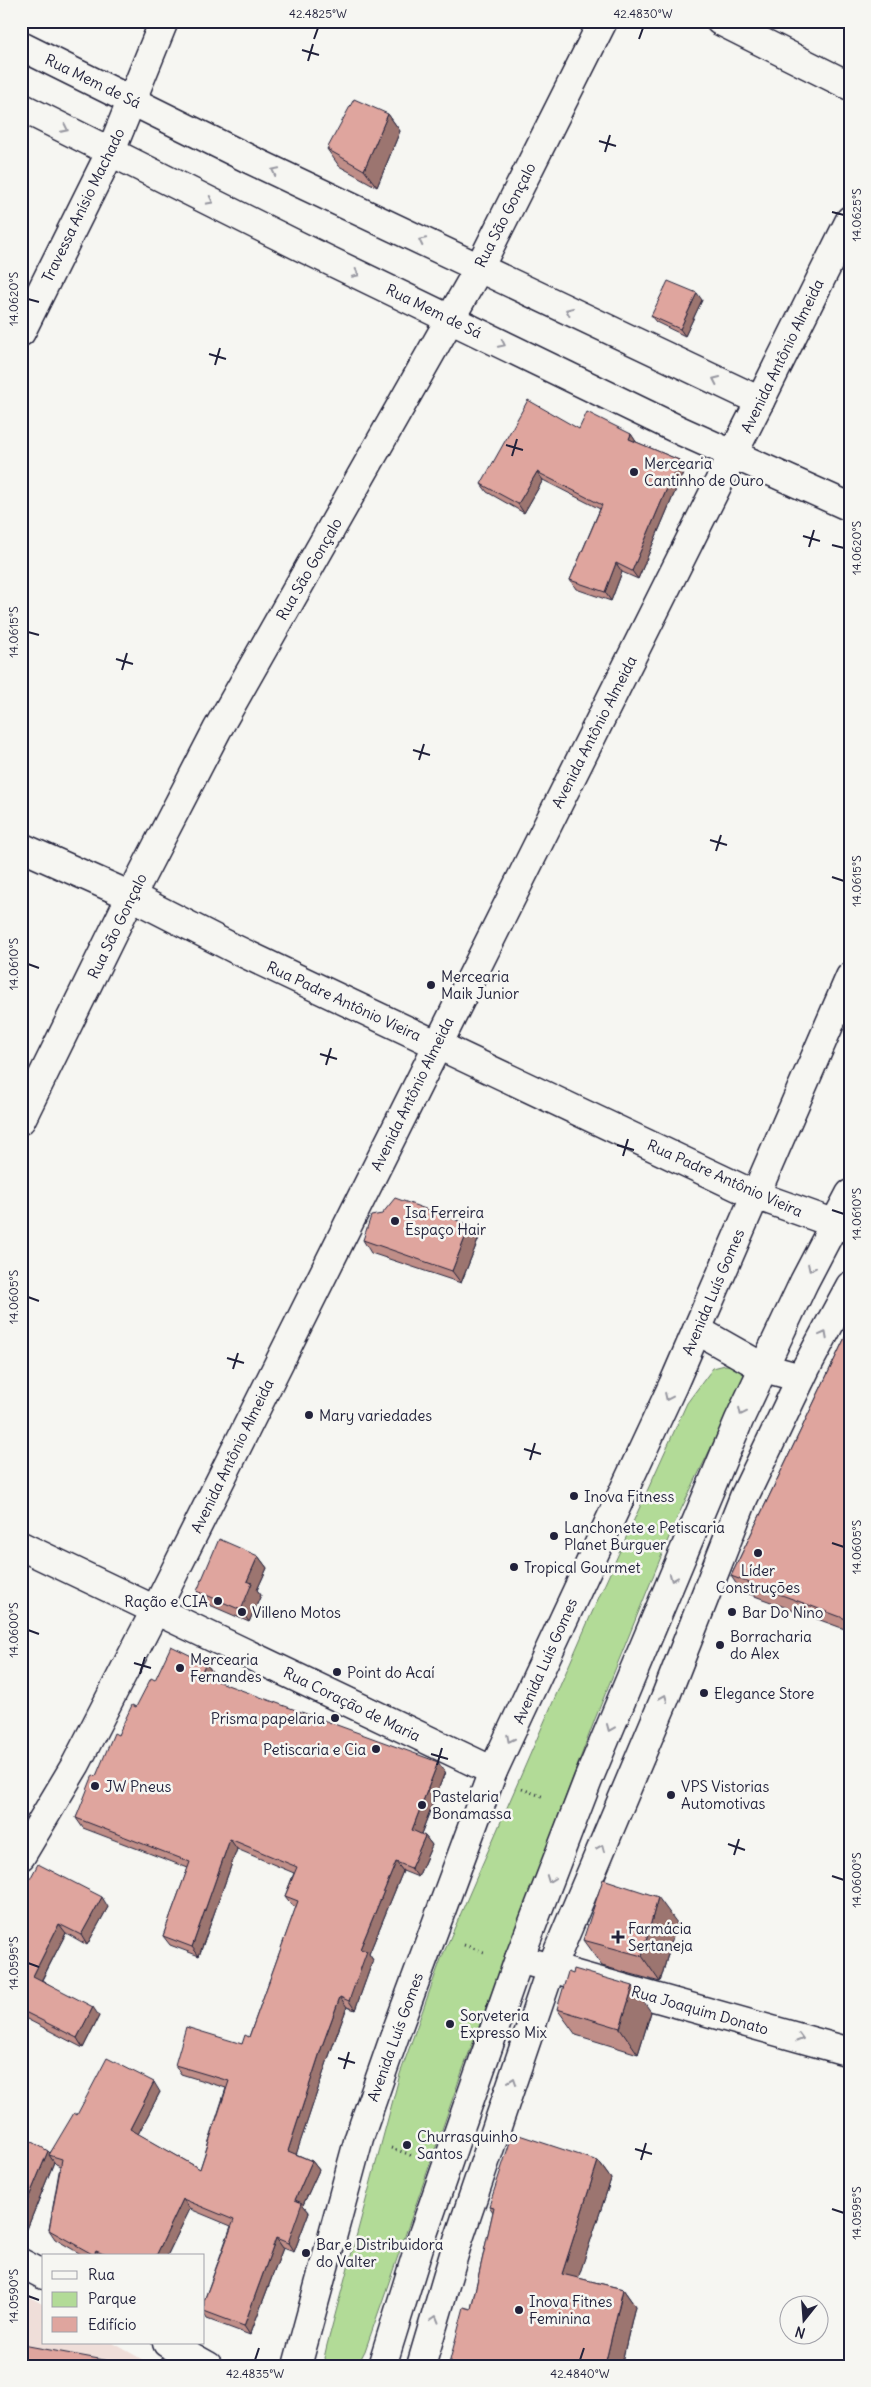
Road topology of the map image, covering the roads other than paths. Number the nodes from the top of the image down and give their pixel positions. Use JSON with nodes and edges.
{"nodes":[{"id":1,"x":164,"y":21,"type":"edge"},
{"id":2,"x":602,"y":21,"type":"edge"},
{"id":3,"x":720,"y":21,"type":"edge"},
{"id":4,"x":21,"y":46,"type":"edge"},
{"id":5,"x":850,"y":86,"type":"edge"},
{"id":6,"x":132,"y":101,"type":"junction"},
{"id":7,"x":21,"y":107,"type":"edge"},
{"id":8,"x":111,"y":151,"type":"junction"},
{"id":9,"x":850,"y":220,"type":"edge"},
{"id":10,"x":478,"y":268,"type":"junction"},
{"id":11,"x":451,"y":319,"type":"junction"},
{"id":12,"x":21,"y":332,"type":"edge"},
{"id":13,"x":760,"y":401,"type":"junction"},
{"id":14,"x":732,"y":456,"type":"junction"},
{"id":15,"x":850,"y":507,"type":"edge"},
{"id":16,"x":21,"y":846,"type":"edge"},
{"id":17,"x":131,"y":896,"type":"junction"},
{"id":18,"x":850,"y":977,"type":"edge"},
{"id":19,"x":437,"y":1044,"type":"junction"},
{"id":20,"x":21,"y":1120,"type":"edge"},
{"id":21,"x":850,"y":1194,"type":"edge"},
{"id":22,"x":755,"y":1195,"type":"junction"},
{"id":23,"x":841,"y":1226,"type":"edge"},
{"id":24,"x":850,"y":1286,"type":"edge"},
{"id":25,"x":696,"y":1330,"type":"junction"},
{"id":26,"x":764,"y":1368,"type":"junction"},
{"id":27,"x":801,"y":1378,"type":"junction"},
{"id":28,"x":21,"y":1546,"type":"edge"},
{"id":29,"x":156,"y":1609,"type":"junction"},
{"id":30,"x":493,"y":1771,"type":"junction"},
{"id":31,"x":21,"y":1856,"type":"edge"},
{"id":32,"x":506,"y":1957,"type":"junction"},
{"id":33,"x":551,"y":1968,"type":"junction"},
{"id":34,"x":850,"y":2052,"type":"edge"},
{"id":35,"x":470,"y":2099,"type":"junction"},
{"id":36,"x":503,"y":2109,"type":"junction"},
{"id":37,"x":21,"y":2263,"type":"edge"},
{"id":38,"x":42,"y":2274,"type":"edge"},
{"id":39,"x":169,"y":2344,"type":"edge"},
{"id":40,"x":208,"y":2366,"type":"edge"},
{"id":41,"x":297,"y":2366,"type":"edge"},
{"id":42,"x":382,"y":2366,"type":"edge"},
{"id":43,"x":422,"y":2366,"type":"edge"}],
"edges":[{"from":1,"to":6,"type":"street","name":"Travessa Anísio Machado"},
{"from":2,"to":10,"type":"street","name":"Rua São Gonçalo"},
{"from":3,"to":5,"type":"street"},
{"from":4,"to":6,"type":"street","name":"Rua Mem de Sá"},
{"from":6,"to":8,"type":"street","name":"Travessa Anísio Machado"},
{"from":10,"to":6,"type":"street","name":"Rua Mem de Sá","one_way":true},
{"from":7,"to":8,"type":"street","name":"Rua Mem de Sá","one_way":true},
{"from":8,"to":11,"type":"street","name":"Rua Mem de Sá","one_way":true},
{"from":8,"to":12,"type":"street","name":"Travessa Anísio Machado"},
{"from":9,"to":13,"type":"street","name":"Avenida Antônio Almeida"},
{"from":10,"to":11,"type":"street","name":"Rua São Gonçalo"},
{"from":13,"to":10,"type":"street","name":"Rua Mem de Sá","one_way":true},
{"from":11,"to":14,"type":"street","name":"Rua Mem de Sá","one_way":true},
{"from":11,"to":17,"type":"street","name":"Rua São Gonçalo"},
{"from":13,"to":14,"type":"street","name":"Avenida Antônio Almeida"},
{"from":14,"to":15,"type":"street","name":"Rua Mem de Sá"},
{"from":14,"to":19,"type":"street","name":"Avenida Antônio Almeida"},
{"from":16,"to":17,"type":"street","name":"Rua Padre Antônio Vieira"},
{"from":17,"to":19,"type":"street","name":"Rua Padre Antônio Vieira"},
{"from":17,"to":20,"type":"street","name":"Rua São Gonçalo"},
{"from":18,"to":22,"type":"street","name":"Avenida Luís Gomes"},
{"from":19,"to":22,"type":"street","name":"Rua Padre Antônio Vieira"},
{"from":19,"to":29,"type":"street","name":"Avenida Antônio Almeida"},
{"from":21,"to":23,"type":"street"},
{"from":22,"to":23,"type":"street","name":"Rua Padre Antônio Vieira"},
{"from":22,"to":25,"type":"street","name":"Avenida Luís Gomes"},
{"from":23,"to":26,"type":"street","one_way":true},
{"from":27,"to":24,"type":"street","one_way":true},
{"from":25,"to":26,"type":"street"},
{"from":25,"to":30,"type":"street","name":"Avenida Luís Gomes","one_way":true},
{"from":26,"to":27,"type":"street"},
{"from":26,"to":32,"type":"street","one_way":true},
{"from":33,"to":27,"type":"street","one_way":true},
{"from":28,"to":29,"type":"street","name":"Rua Coração de Maria"},
{"from":29,"to":30,"type":"street","name":"Rua Coração de Maria"},
{"from":29,"to":31,"type":"street","name":"Avenida Antônio Almeida"},
{"from":30,"to":41,"type":"street","name":"Avenida Luís Gomes"},
{"from":32,"to":33,"type":"street","name":"Rua Joaquim Donato"},
{"from":32,"to":35,"type":"street"},
{"from":33,"to":34,"type":"street","name":"Rua Joaquim Donato","one_way":true},
{"from":36,"to":33,"type":"street","one_way":true},
{"from":35,"to":36,"type":"street"},
{"from":35,"to":42,"type":"street"},
{"from":43,"to":36,"type":"street","one_way":true},
{"from":37,"to":38,"type":"street"},
{"from":39,"to":40,"type":"street"}]}
